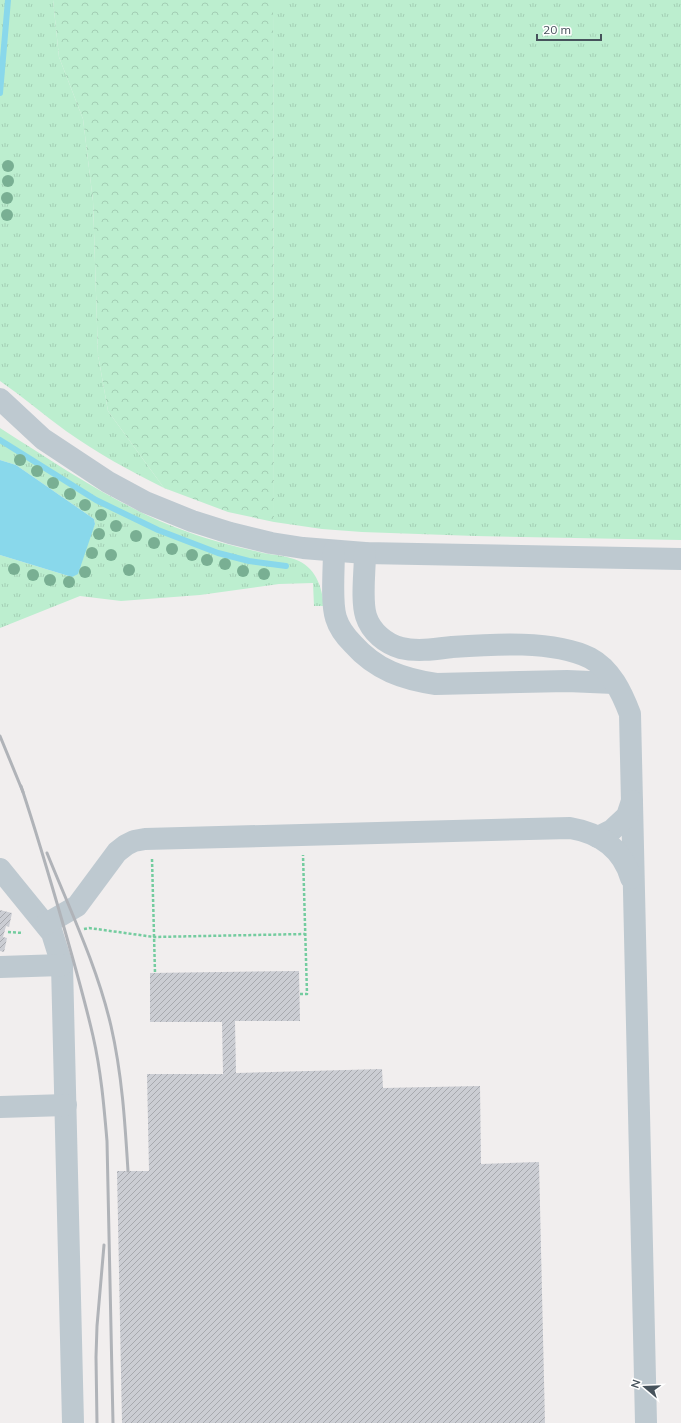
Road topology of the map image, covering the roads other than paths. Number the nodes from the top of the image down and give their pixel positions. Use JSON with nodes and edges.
{"nodes":[{"id":1,"x":0,"y":399,"type":"edge"},
{"id":2,"x":0,"y":419,"type":"edge"},
{"id":3,"x":43,"y":439,"type":"junction"},
{"id":4,"x":334,"y":551,"type":"junction"},
{"id":5,"x":365,"y":553,"type":"junction"},
{"id":6,"x":681,"y":558,"type":"edge"},
{"id":7,"x":614,"y":682,"type":"junction"},
{"id":8,"x":632,"y":801,"type":"junction"},
{"id":9,"x":598,"y":837,"type":"junction"},
{"id":10,"x":0,"y":869,"type":"edge"},
{"id":11,"x":634,"y":887,"type":"junction"},
{"id":12,"x":49,"y":928,"type":"junction"},
{"id":13,"x":62,"y":965,"type":"junction"},
{"id":14,"x":0,"y":967,"type":"edge"},
{"id":15,"x":66,"y":1105,"type":"junction"},
{"id":16,"x":0,"y":1107,"type":"edge"},
{"id":17,"x":73,"y":1423,"type":"edge"},
{"id":18,"x":646,"y":1423,"type":"edge"}],
"edges":[{"from":1,"to":3,"type":"street"},
{"from":2,"to":3,"type":"street"},
{"from":3,"to":4,"type":"street"},
{"from":4,"to":5,"type":"street"},
{"from":4,"to":7,"type":"street"},
{"from":5,"to":6,"type":"street"},
{"from":5,"to":7,"type":"street"},
{"from":7,"to":8,"type":"street"},
{"from":8,"to":9,"type":"street"},
{"from":8,"to":11,"type":"street"},
{"from":9,"to":11,"type":"street"},
{"from":9,"to":12,"type":"street"},
{"from":10,"to":12,"type":"street"},
{"from":11,"to":18,"type":"street"},
{"from":12,"to":13,"type":"street"},
{"from":13,"to":14,"type":"street"},
{"from":13,"to":15,"type":"street"},
{"from":15,"to":16,"type":"street"},
{"from":15,"to":17,"type":"street"}]}
